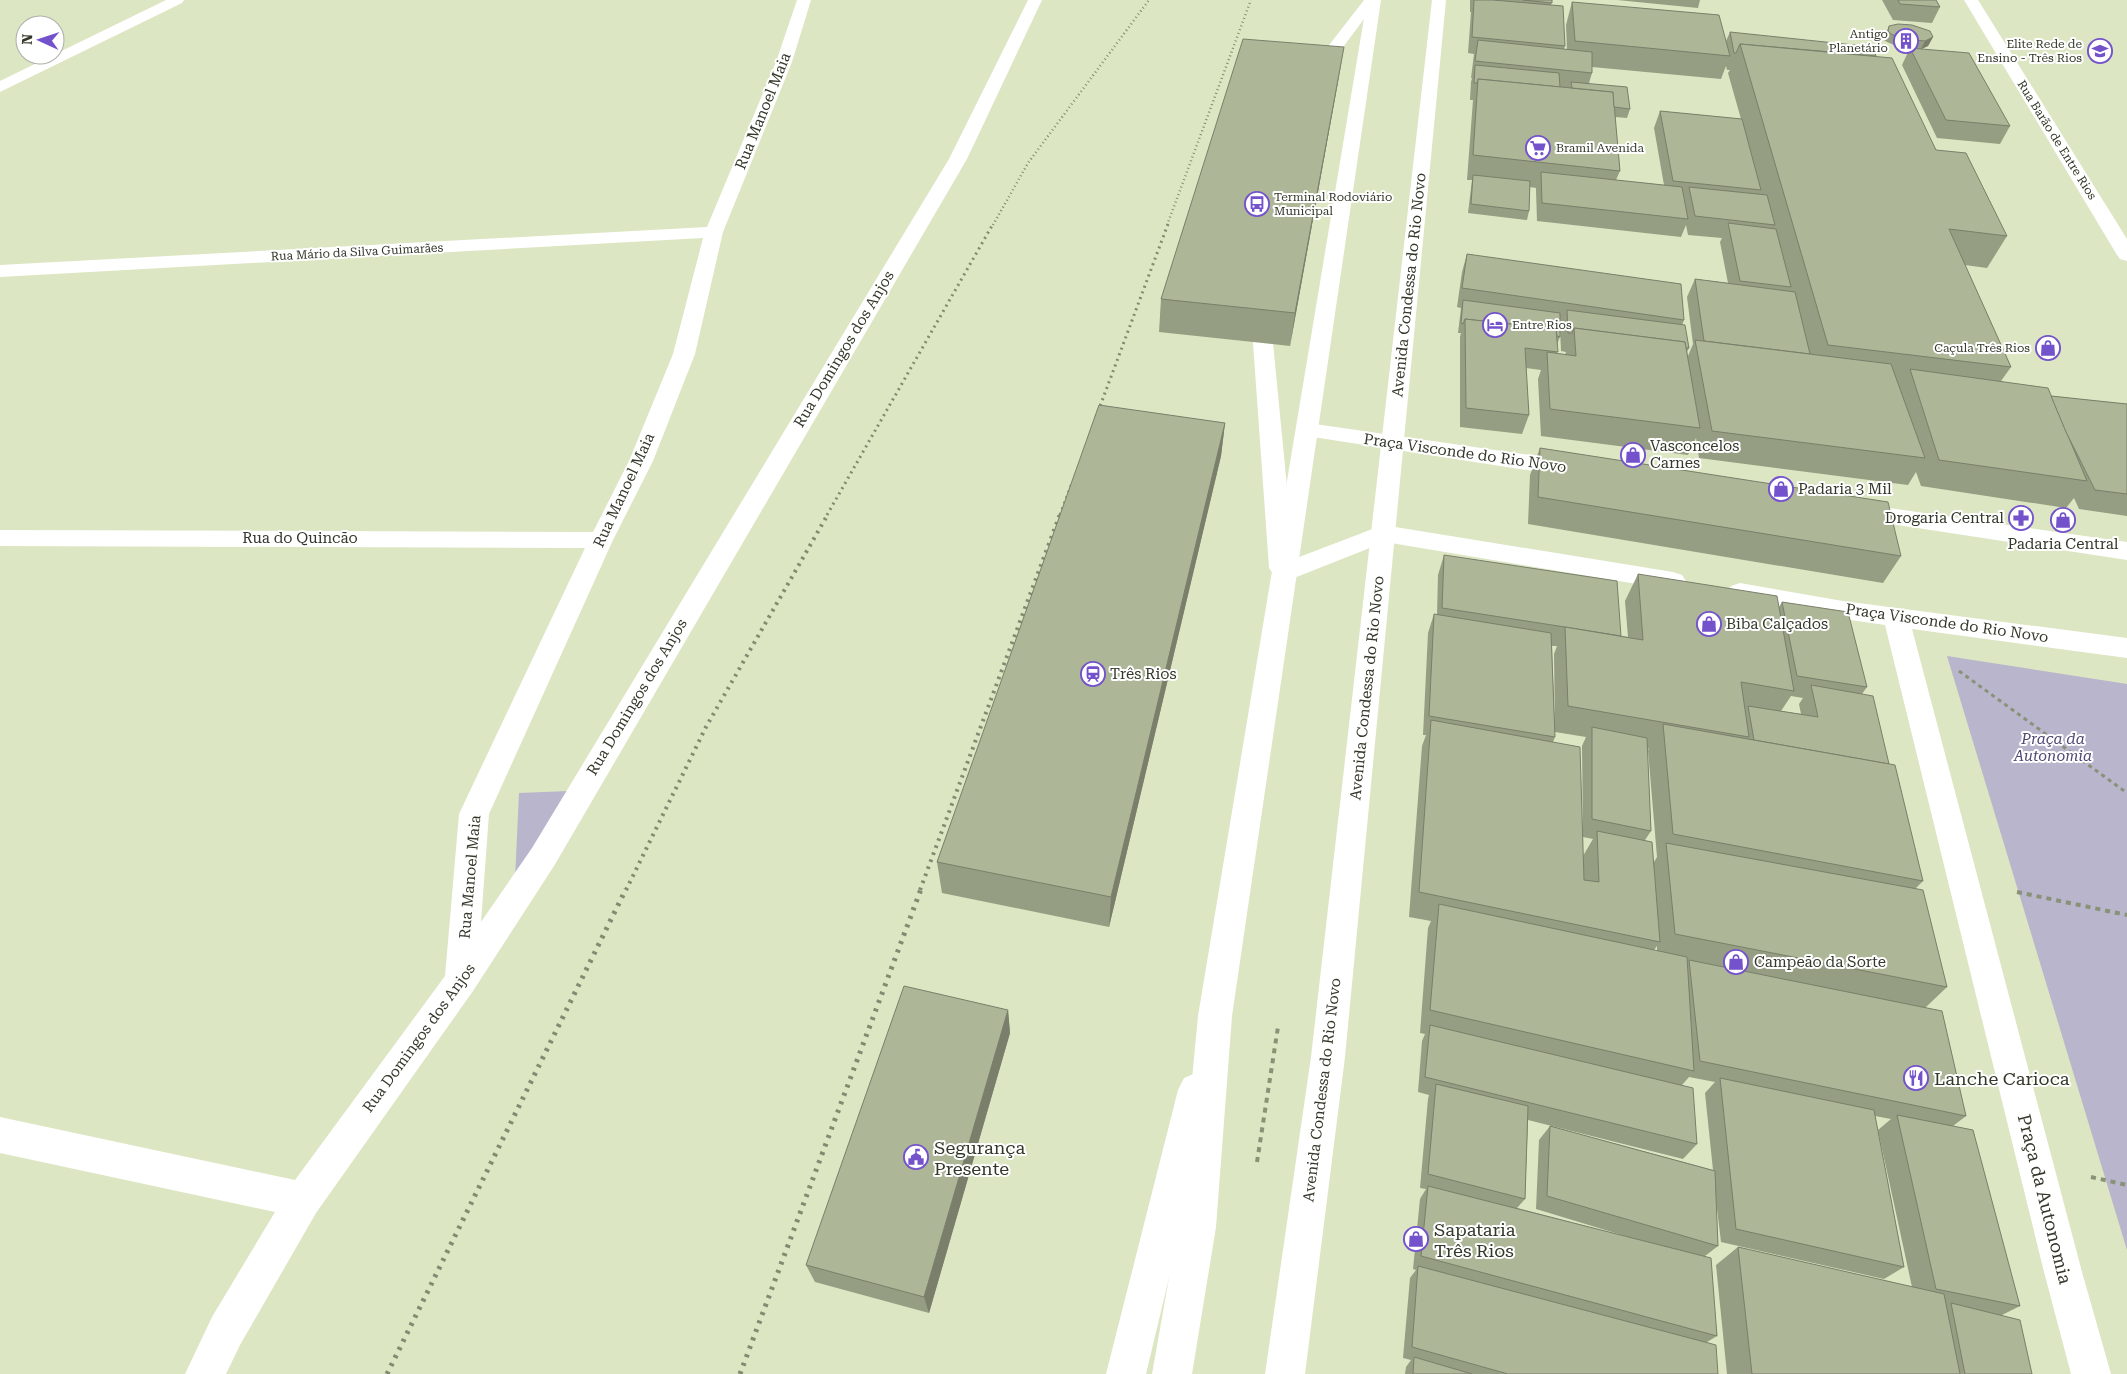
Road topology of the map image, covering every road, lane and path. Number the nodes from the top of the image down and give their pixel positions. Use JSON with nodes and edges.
{"nodes":[{"id":1,"x":177,"y":0,"type":"edge"},
{"id":2,"x":804,"y":0,"type":"edge"},
{"id":3,"x":1035,"y":0,"type":"edge"},
{"id":4,"x":1373,"y":0,"type":"edge"},
{"id":5,"x":1439,"y":0,"type":"edge"},
{"id":6,"x":1971,"y":0,"type":"edge"},
{"id":7,"x":1315,"y":74,"type":"edge"},
{"id":8,"x":0,"y":87,"type":"edge"},
{"id":9,"x":714,"y":232,"type":"junction"},
{"id":10,"x":2127,"y":255,"type":"edge"},
{"id":11,"x":0,"y":271,"type":"edge"},
{"id":12,"x":1263,"y":343,"type":"edge"},
{"id":13,"x":1308,"y":430,"type":"junction"},
{"id":14,"x":1392,"y":442,"type":"junction"},
{"id":15,"x":1596,"y":473,"type":"edge"},
{"id":16,"x":1832,"y":508,"type":"edge"},
{"id":17,"x":1383,"y":533,"type":"junction"},
{"id":18,"x":0,"y":538,"type":"edge"},
{"id":19,"x":601,"y":540,"type":"junction"},
{"id":20,"x":2127,"y":551,"type":"edge"},
{"id":21,"x":1284,"y":577,"type":"junction"},
{"id":22,"x":1896,"y":616,"type":"junction"},
{"id":23,"x":2127,"y":648,"type":"edge"},
{"id":24,"x":1951,"y":666,"type":"dead end"},
{"id":25,"x":2127,"y":793,"type":"edge"},
{"id":26,"x":2008,"y":890,"type":"dead end"},
{"id":27,"x":2127,"y":915,"type":"edge"},
{"id":28,"x":461,"y":980,"type":"junction"},
{"id":29,"x":1215,"y":1016,"type":"junction"},
{"id":30,"x":0,"y":1135,"type":"edge"},
{"id":31,"x":2085,"y":1176,"type":"dead end"},
{"id":32,"x":2127,"y":1185,"type":"edge"},
{"id":33,"x":302,"y":1200,"type":"junction"},
{"id":34,"x":206,"y":1374,"type":"edge"},
{"id":35,"x":1126,"y":1374,"type":"edge"},
{"id":36,"x":1172,"y":1374,"type":"edge"},
{"id":37,"x":1285,"y":1374,"type":"edge"},
{"id":38,"x":2091,"y":1374,"type":"edge"}],
"edges":[{"from":1,"to":8,"type":"street"},
{"from":2,"to":9,"type":"street","name":"Rua Manoel Maia"},
{"from":3,"to":28,"type":"street","name":"Rua Domingos dos Anjos"},
{"from":4,"to":7,"type":"street"},
{"from":4,"to":13,"type":"street"},
{"from":5,"to":14,"type":"street","name":"Avenida Condessa do Rio Novo"},
{"from":6,"to":10,"type":"street","name":"Rua Barão de Entre Rios"},
{"from":9,"to":11,"type":"street","name":"Rua Mário da Silva Guimarães"},
{"from":9,"to":19,"type":"street","name":"Rua Manoel Maia"},
{"from":12,"to":21,"type":"street"},
{"from":13,"to":14,"type":"street","name":"Praça Visconde do Rio Novo"},
{"from":13,"to":21,"type":"street"},
{"from":14,"to":15,"type":"street","name":"Praça Visconde do Rio Novo"},
{"from":14,"to":17,"type":"street","name":"Avenida Condessa do Rio Novo"},
{"from":16,"to":20,"type":"street"},
{"from":17,"to":21,"type":"street"},
{"from":17,"to":22,"type":"street","name":"Praça Visconde do Rio Novo"},
{"from":17,"to":37,"type":"street","name":"Avenida Condessa do Rio Novo"},
{"from":18,"to":19,"type":"street","name":"Rua do Quincão"},
{"from":19,"to":28,"type":"street","name":"Rua Manoel Maia"},
{"from":21,"to":29,"type":"street"},
{"from":22,"to":23,"type":"street","name":"Praça Visconde do Rio Novo"},
{"from":22,"to":38,"type":"street","name":"Praça da Autonomia"},
{"from":24,"to":25,"type":"path"},
{"from":26,"to":27,"type":"path"},
{"from":28,"to":33,"type":"street","name":"Rua Domingos dos Anjos"},
{"from":29,"to":35,"type":"street"},
{"from":29,"to":36,"type":"street"},
{"from":30,"to":33,"type":"street"},
{"from":31,"to":32,"type":"path"},
{"from":33,"to":34,"type":"street","name":"Rua Domingos dos Anjos"}]}
